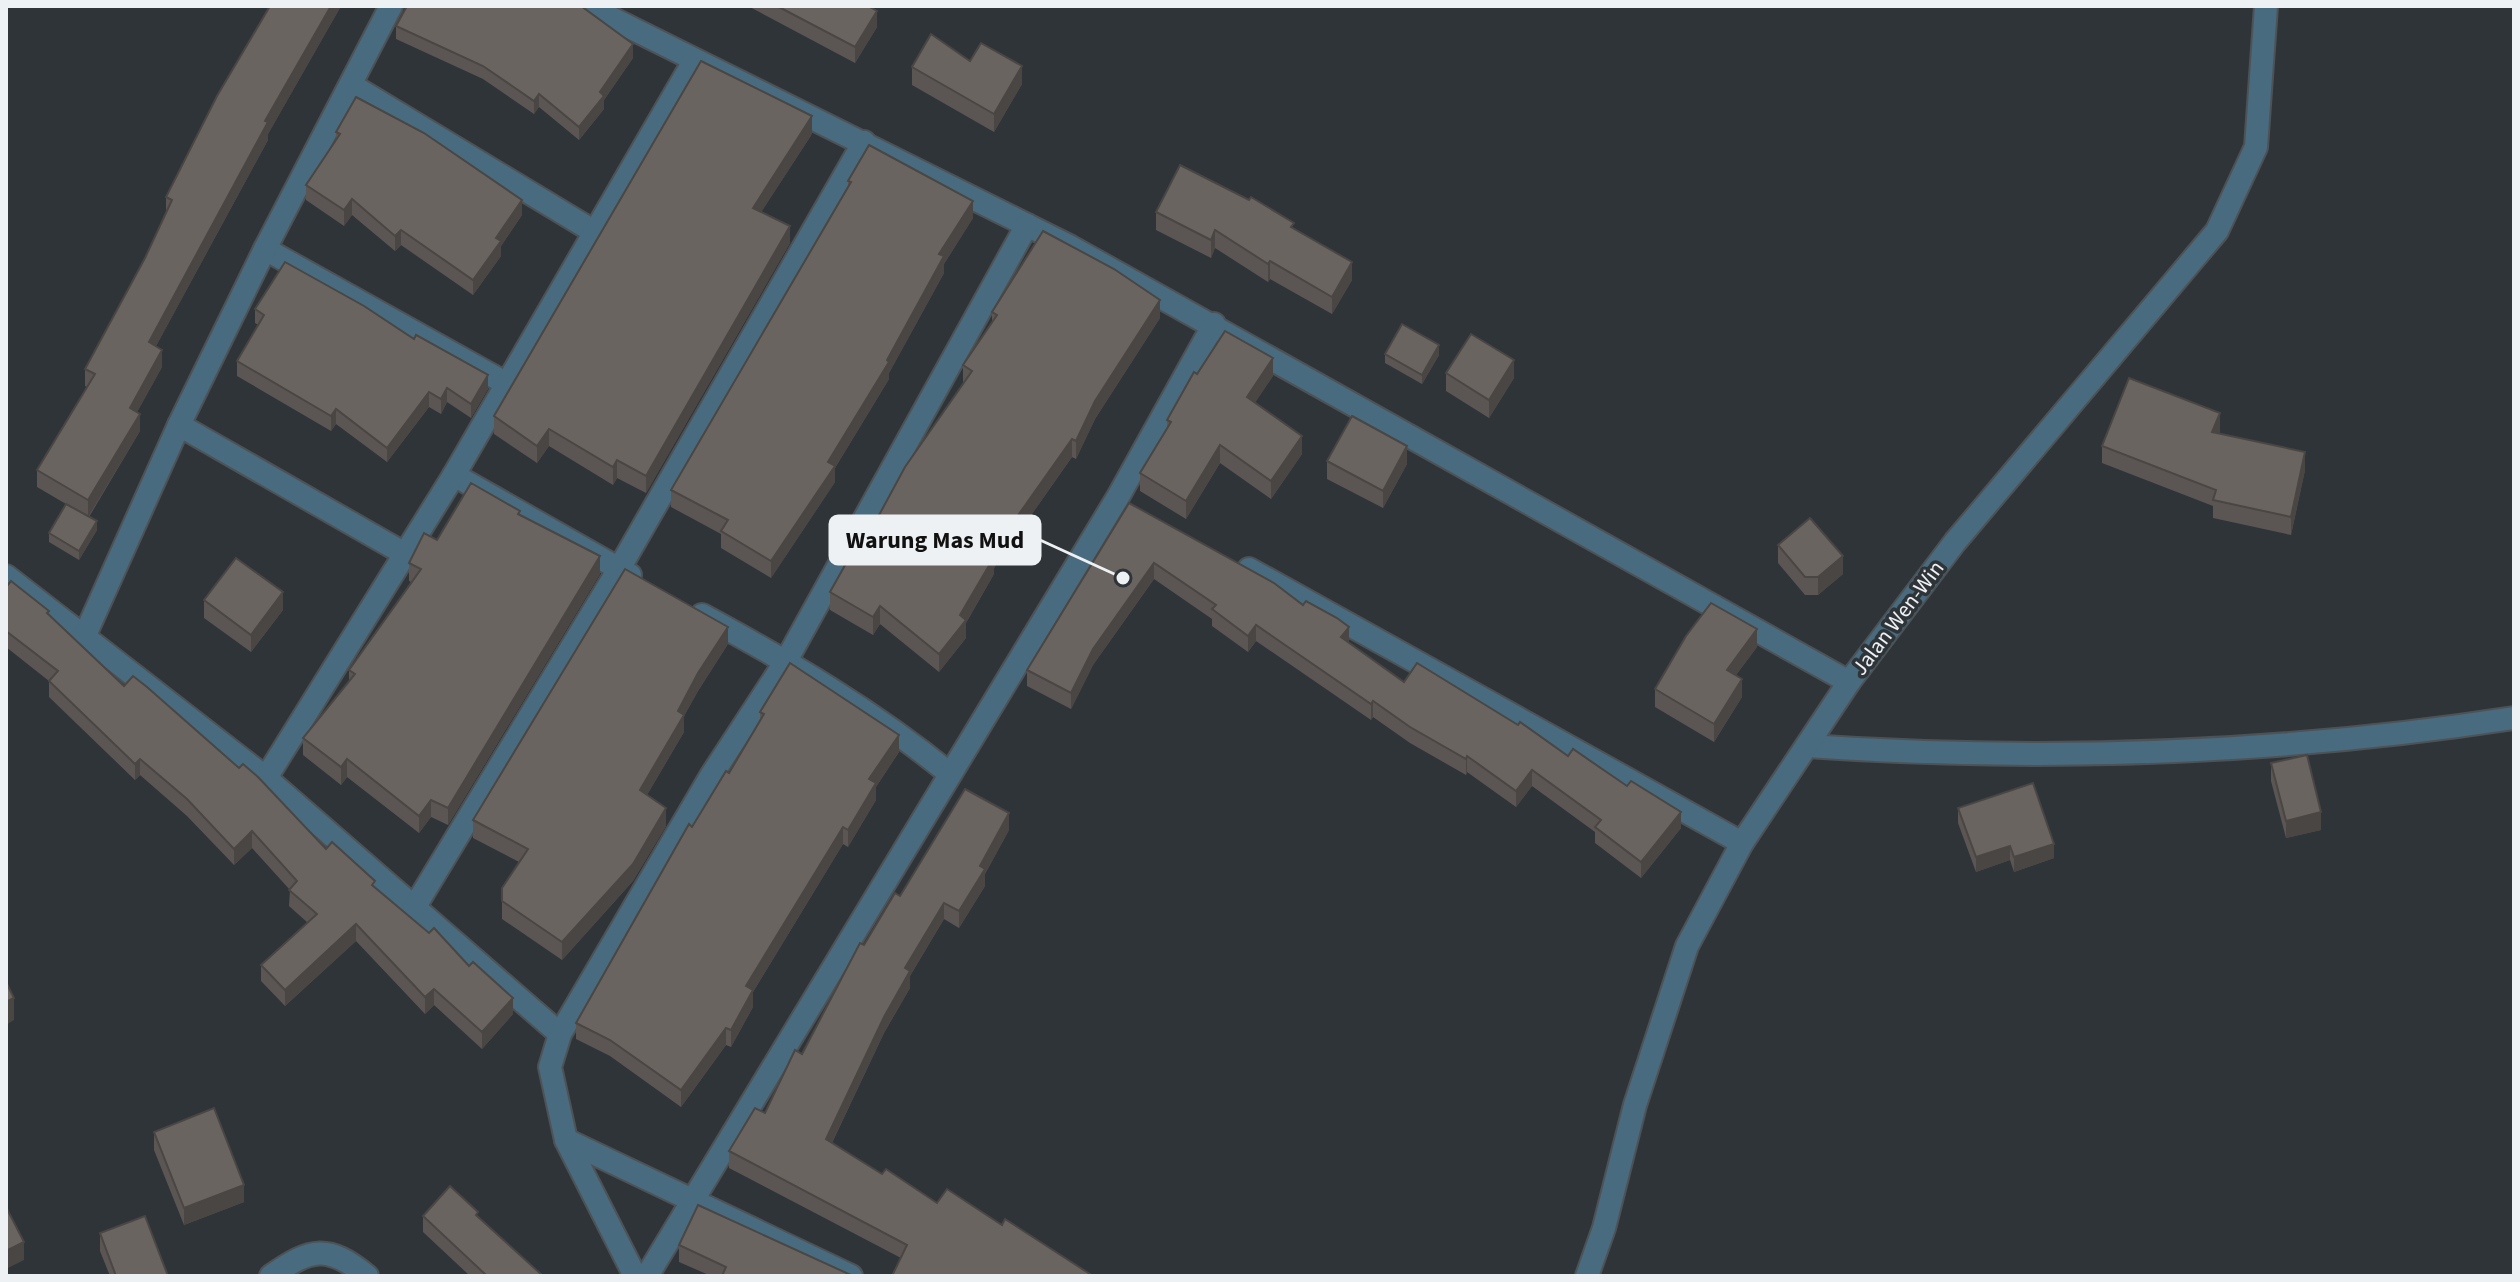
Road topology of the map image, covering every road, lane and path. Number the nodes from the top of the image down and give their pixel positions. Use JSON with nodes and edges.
{"nodes":[{"id":1,"x":391,"y":6,"type":"edge"},
{"id":2,"x":587,"y":6,"type":"edge"},
{"id":3,"x":2266,"y":6,"type":"edge"},
{"id":4,"x":694,"y":61,"type":"junction"},
{"id":5,"x":351,"y":85,"type":"junction"},
{"id":6,"x":864,"y":142,"type":"junction"},
{"id":7,"x":1027,"y":225,"type":"junction"},
{"id":8,"x":593,"y":231,"type":"junction"},
{"id":9,"x":265,"y":249,"type":"junction"},
{"id":10,"x":1214,"y":324,"type":"junction"},
{"id":11,"x":507,"y":384,"type":"junction"},
{"id":12,"x":179,"y":425,"type":"junction"},
{"id":13,"x":454,"y":475,"type":"junction"},
{"id":14,"x":405,"y":554,"type":"junction"},
{"id":15,"x":1229,"y":558,"type":"edge"},
{"id":16,"x":619,"y":569,"type":"junction"},
{"id":17,"x":6,"y":576,"type":"edge"},
{"id":18,"x":647,"y":585,"type":"edge"},
{"id":19,"x":689,"y":607,"type":"edge"},
{"id":20,"x":85,"y":635,"type":"junction"},
{"id":21,"x":786,"y":661,"type":"junction"},
{"id":22,"x":1849,"y":682,"type":"junction"},
{"id":23,"x":2514,"y":718,"type":"edge"},
{"id":24,"x":1807,"y":746,"type":"junction"},
{"id":25,"x":950,"y":774,"type":"junction"},
{"id":26,"x":266,"y":778,"type":"junction"},
{"id":27,"x":1742,"y":843,"type":"junction"},
{"id":28,"x":414,"y":908,"type":"junction"},
{"id":29,"x":560,"y":1034,"type":"junction"},
{"id":30,"x":566,"y":1140,"type":"junction"},
{"id":31,"x":694,"y":1200,"type":"junction"},
{"id":32,"x":271,"y":1276,"type":"edge"},
{"id":33,"x":367,"y":1276,"type":"edge"},
{"id":34,"x":635,"y":1276,"type":"edge"},
{"id":35,"x":647,"y":1276,"type":"edge"},
{"id":36,"x":851,"y":1276,"type":"edge"},
{"id":37,"x":1587,"y":1276,"type":"edge"}],
"edges":[{"from":1,"to":5,"type":"street"},
{"from":2,"to":4,"type":"street"},
{"from":3,"to":22,"type":"street","name":"Jalan Wen-Win"},
{"from":4,"to":6,"type":"street"},
{"from":4,"to":8,"type":"street"},
{"from":5,"to":8,"type":"street"},
{"from":5,"to":9,"type":"street"},
{"from":6,"to":7,"type":"street"},
{"from":6,"to":16,"type":"street"},
{"from":7,"to":10,"type":"street"},
{"from":7,"to":21,"type":"street"},
{"from":8,"to":11,"type":"street"},
{"from":9,"to":11,"type":"street"},
{"from":9,"to":12,"type":"street"},
{"from":10,"to":22,"type":"street"},
{"from":10,"to":25,"type":"street"},
{"from":11,"to":13,"type":"street"},
{"from":12,"to":14,"type":"street"},
{"from":12,"to":20,"type":"street"},
{"from":13,"to":14,"type":"street"},
{"from":13,"to":16,"type":"street"},
{"from":14,"to":26,"type":"street"},
{"from":15,"to":27,"type":"street"},
{"from":16,"to":18,"type":"street"},
{"from":16,"to":28,"type":"street"},
{"from":17,"to":20,"type":"street"},
{"from":19,"to":21,"type":"street"},
{"from":20,"to":26,"type":"street"},
{"from":21,"to":25,"type":"street"},
{"from":21,"to":29,"type":"street"},
{"from":22,"to":24,"type":"street","name":"Jalan Wen-Win"},
{"from":23,"to":24,"type":"street"},
{"from":24,"to":27,"type":"street","name":"Jalan Wen-Win"},
{"from":25,"to":31,"type":"street"},
{"from":26,"to":28,"type":"street"},
{"from":27,"to":37,"type":"street","name":"Jalan Wen-Win"},
{"from":28,"to":29,"type":"street"},
{"from":29,"to":30,"type":"street"},
{"from":30,"to":31,"type":"street"},
{"from":30,"to":34,"type":"street"},
{"from":31,"to":35,"type":"street"},
{"from":31,"to":36,"type":"street"},
{"from":32,"to":33,"type":"street"}]}
